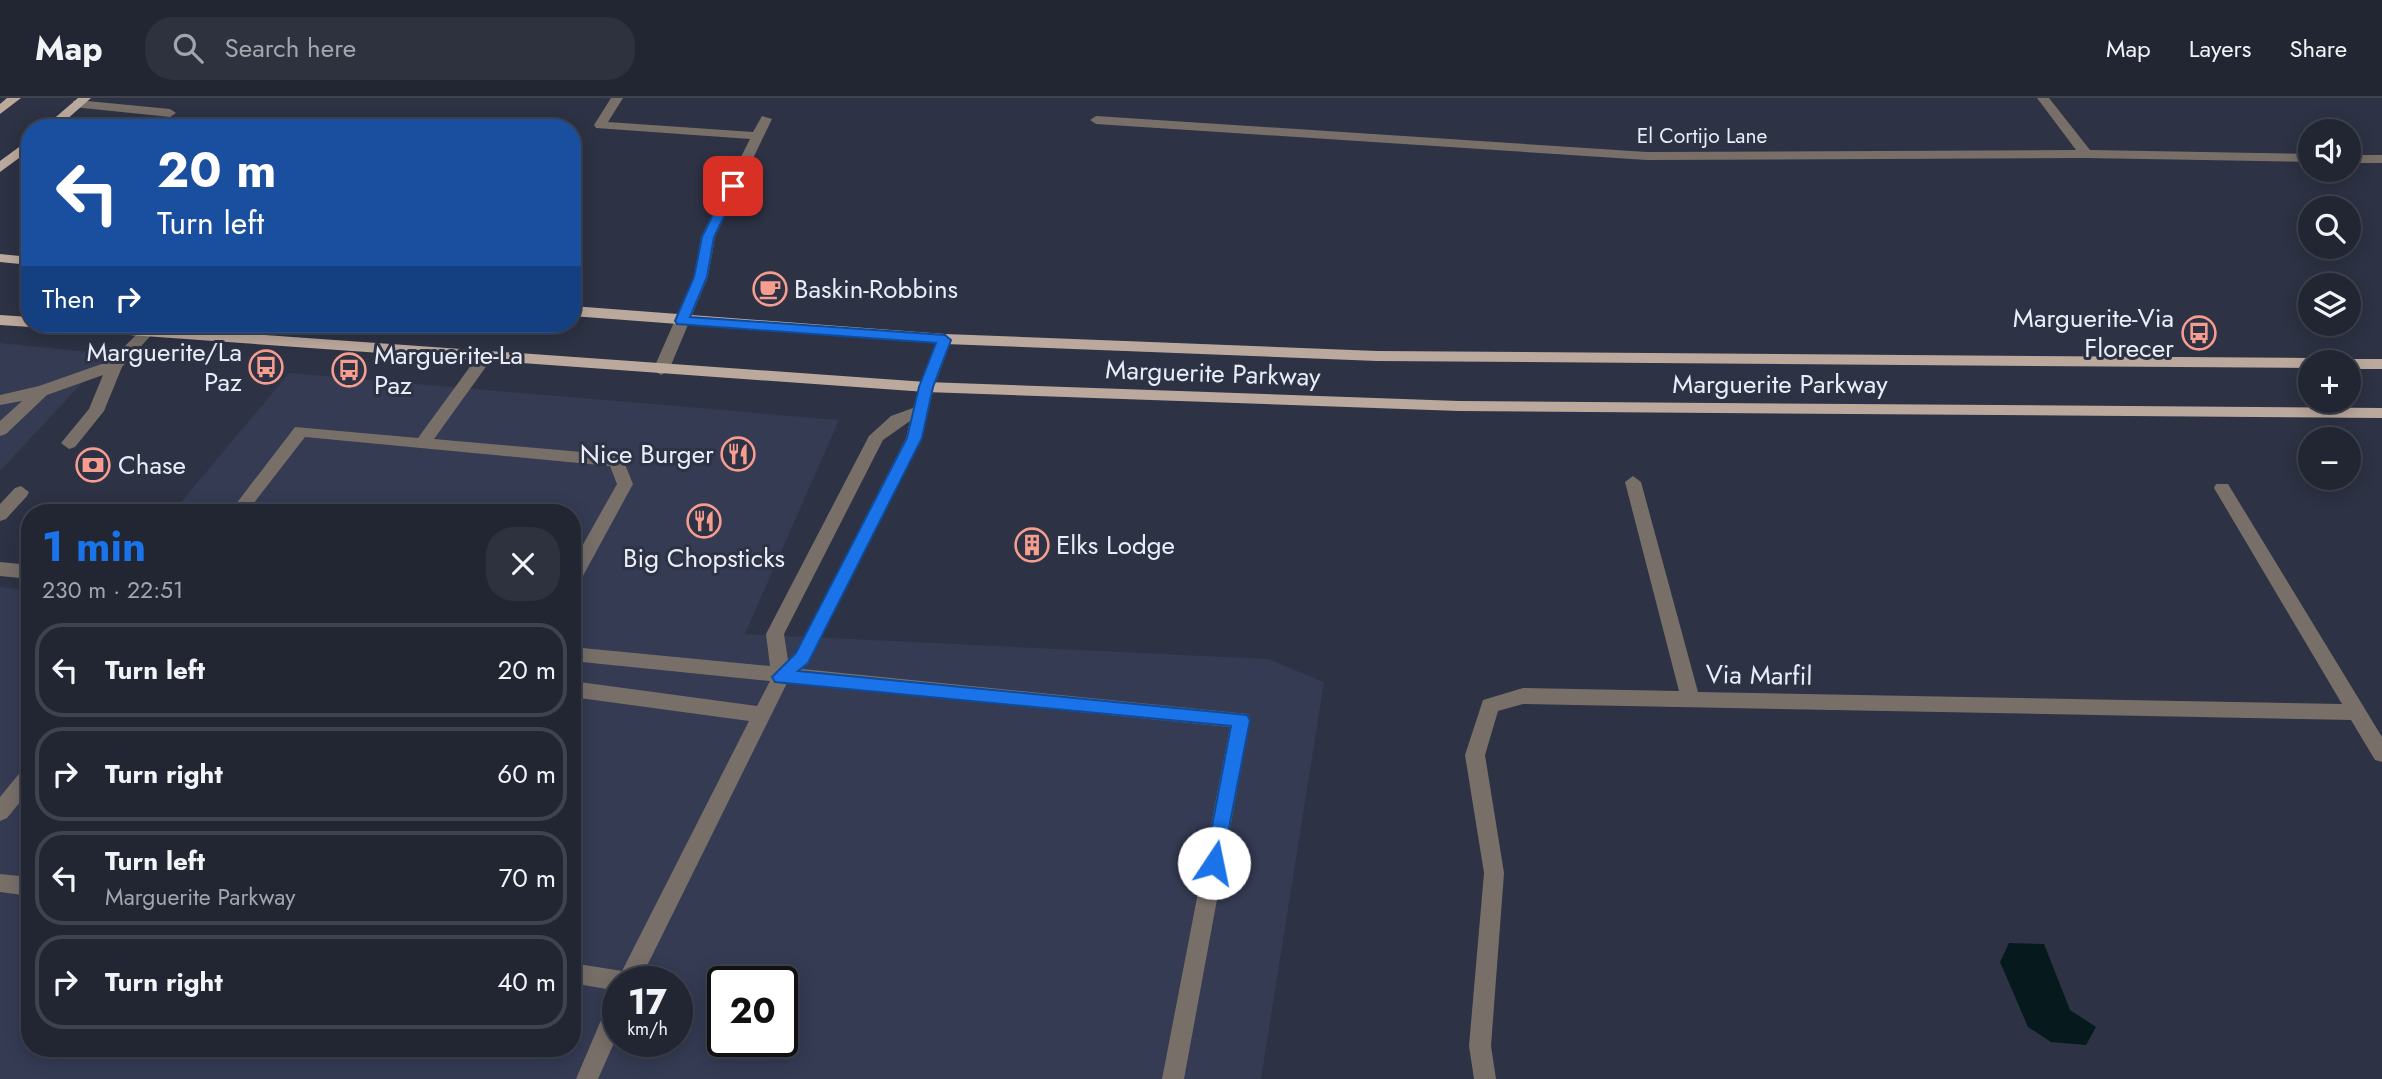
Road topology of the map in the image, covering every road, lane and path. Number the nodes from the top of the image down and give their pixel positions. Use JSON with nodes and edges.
{"nodes":[{"id":1,"x":15,"y":98,"type":"edge"},
{"id":2,"x":617,"y":98,"type":"edge"},
{"id":3,"x":2043,"y":98,"type":"edge"},
{"id":4,"x":81,"y":101,"type":"edge"},
{"id":5,"x":0,"y":110,"type":"edge"},
{"id":6,"x":170,"y":113,"type":"dead end"},
{"id":7,"x":59,"y":119,"type":"edge"},
{"id":8,"x":766,"y":119,"type":"dead end"},
{"id":9,"x":1096,"y":120,"type":"dead end"},
{"id":10,"x":757,"y":136,"type":"junction"},
{"id":11,"x":21,"y":150,"type":"edge"},
{"id":12,"x":2086,"y":155,"type":"junction"},
{"id":13,"x":2298,"y":158,"type":"edge"},
{"id":14,"x":2361,"y":159,"type":"edge"},
{"id":15,"x":2382,"y":159,"type":"edge"},
{"id":16,"x":0,"y":168,"type":"edge"},
{"id":17,"x":0,"y":258,"type":"edge"},
{"id":18,"x":21,"y":260,"type":"edge"},
{"id":19,"x":581,"y":313,"type":"edge"},
{"id":20,"x":0,"y":320,"type":"edge"},
{"id":21,"x":682,"y":321,"type":"junction"},
{"id":22,"x":21,"y":322,"type":"edge"},
{"id":23,"x":146,"y":333,"type":"edge"},
{"id":24,"x":161,"y":333,"type":"edge"},
{"id":25,"x":945,"y":340,"type":"junction"},
{"id":26,"x":485,"y":357,"type":"junction"},
{"id":27,"x":2298,"y":363,"type":"edge"},
{"id":28,"x":2361,"y":363,"type":"edge"},
{"id":29,"x":2382,"y":364,"type":"edge"},
{"id":30,"x":115,"y":365,"type":"junction"},
{"id":31,"x":661,"y":370,"type":"junction"},
{"id":32,"x":926,"y":387,"type":"junction"},
{"id":33,"x":42,"y":391,"type":"junction"},
{"id":34,"x":0,"y":400,"type":"edge"},
{"id":35,"x":920,"y":411,"type":"junction"},
{"id":36,"x":2382,"y":413,"type":"edge"},
{"id":37,"x":0,"y":430,"type":"edge"},
{"id":38,"x":69,"y":443,"type":"dead end"},
{"id":39,"x":422,"y":444,"type":"junction"},
{"id":40,"x":1633,"y":482,"type":"dead end"},
{"id":41,"x":2222,"y":488,"type":"dead end"},
{"id":42,"x":21,"y":492,"type":"dead end"},
{"id":43,"x":244,"y":504,"type":"edge"},
{"id":44,"x":0,"y":515,"type":"edge"},
{"id":45,"x":581,"y":564,"type":"edge"},
{"id":46,"x":0,"y":569,"type":"edge"},
{"id":47,"x":21,"y":571,"type":"edge"},
{"id":48,"x":581,"y":655,"type":"edge"},
{"id":49,"x":781,"y":677,"type":"junction"},
{"id":50,"x":581,"y":690,"type":"edge"},
{"id":51,"x":1691,"y":701,"type":"junction"},
{"id":52,"x":2358,"y":712,"type":"junction"},
{"id":53,"x":762,"y":715,"type":"junction"},
{"id":54,"x":2382,"y":754,"type":"edge"},
{"id":55,"x":21,"y":786,"type":"edge"},
{"id":56,"x":0,"y":812,"type":"edge"},
{"id":57,"x":0,"y":883,"type":"edge"},
{"id":58,"x":21,"y":886,"type":"edge"},
{"id":59,"x":635,"y":966,"type":"edge"},
{"id":60,"x":581,"y":974,"type":"edge"},
{"id":61,"x":602,"y":978,"type":"edge"},
{"id":62,"x":602,"y":1044,"type":"edge"},
{"id":63,"x":587,"y":1079,"type":"edge"},
{"id":64,"x":1173,"y":1079,"type":"edge"},
{"id":65,"x":1485,"y":1079,"type":"edge"}],
"edges":[{"from":1,"to":5,"type":"main road"},
{"from":2,"to":10,"type":"street"},
{"from":3,"to":12,"type":"street"},
{"from":4,"to":6,"type":"street"},
{"from":4,"to":7,"type":"main road"},
{"from":8,"to":10,"type":"street"},
{"from":9,"to":12,"type":"street","name":"El Cortijo Lane"},
{"from":10,"to":21,"type":"street"},
{"from":11,"to":16,"type":"main road"},
{"from":12,"to":13,"type":"street","name":"El Cortijo Lane"},
{"from":14,"to":15,"type":"street"},
{"from":17,"to":18,"type":"main road"},
{"from":19,"to":21,"type":"main road","name":"Marguerite Parkway"},
{"from":20,"to":22,"type":"main road"},
{"from":21,"to":25,"type":"main road","name":"Marguerite Parkway"},
{"from":21,"to":31,"type":"street"},
{"from":23,"to":30,"type":"street"},
{"from":24,"to":26,"type":"main road","name":"Marguerite Parkway"},
{"from":25,"to":27,"type":"main road","name":"Marguerite Parkway"},
{"from":25,"to":32,"type":"street"},
{"from":26,"to":31,"type":"main road","name":"Marguerite Parkway"},
{"from":26,"to":39,"type":"street"},
{"from":28,"to":29,"type":"main road"},
{"from":30,"to":33,"type":"street"},
{"from":30,"to":38,"type":"street"},
{"from":31,"to":32,"type":"main road","name":"Marguerite Parkway"},
{"from":32,"to":35,"type":"street"},
{"from":32,"to":36,"type":"main road","name":"Marguerite Parkway"},
{"from":33,"to":34,"type":"street"},
{"from":33,"to":37,"type":"street"},
{"from":35,"to":49,"type":"street"},
{"from":35,"to":49,"type":"street"},
{"from":39,"to":43,"type":"street"},
{"from":39,"to":45,"type":"street"},
{"from":40,"to":51,"type":"street"},
{"from":41,"to":52,"type":"street"},
{"from":42,"to":44,"type":"street"},
{"from":46,"to":47,"type":"street"},
{"from":48,"to":49,"type":"street"},
{"from":49,"to":53,"type":"street"},
{"from":49,"to":64,"type":"street"},
{"from":50,"to":53,"type":"street"},
{"from":51,"to":52,"type":"street","name":"Via Marfil"},
{"from":51,"to":65,"type":"street","name":"Via Marfil"},
{"from":52,"to":54,"type":"street"},
{"from":53,"to":59,"type":"street"},
{"from":55,"to":56,"type":"street"},
{"from":57,"to":58,"type":"street"},
{"from":60,"to":61,"type":"street"},
{"from":62,"to":63,"type":"street"}]}
